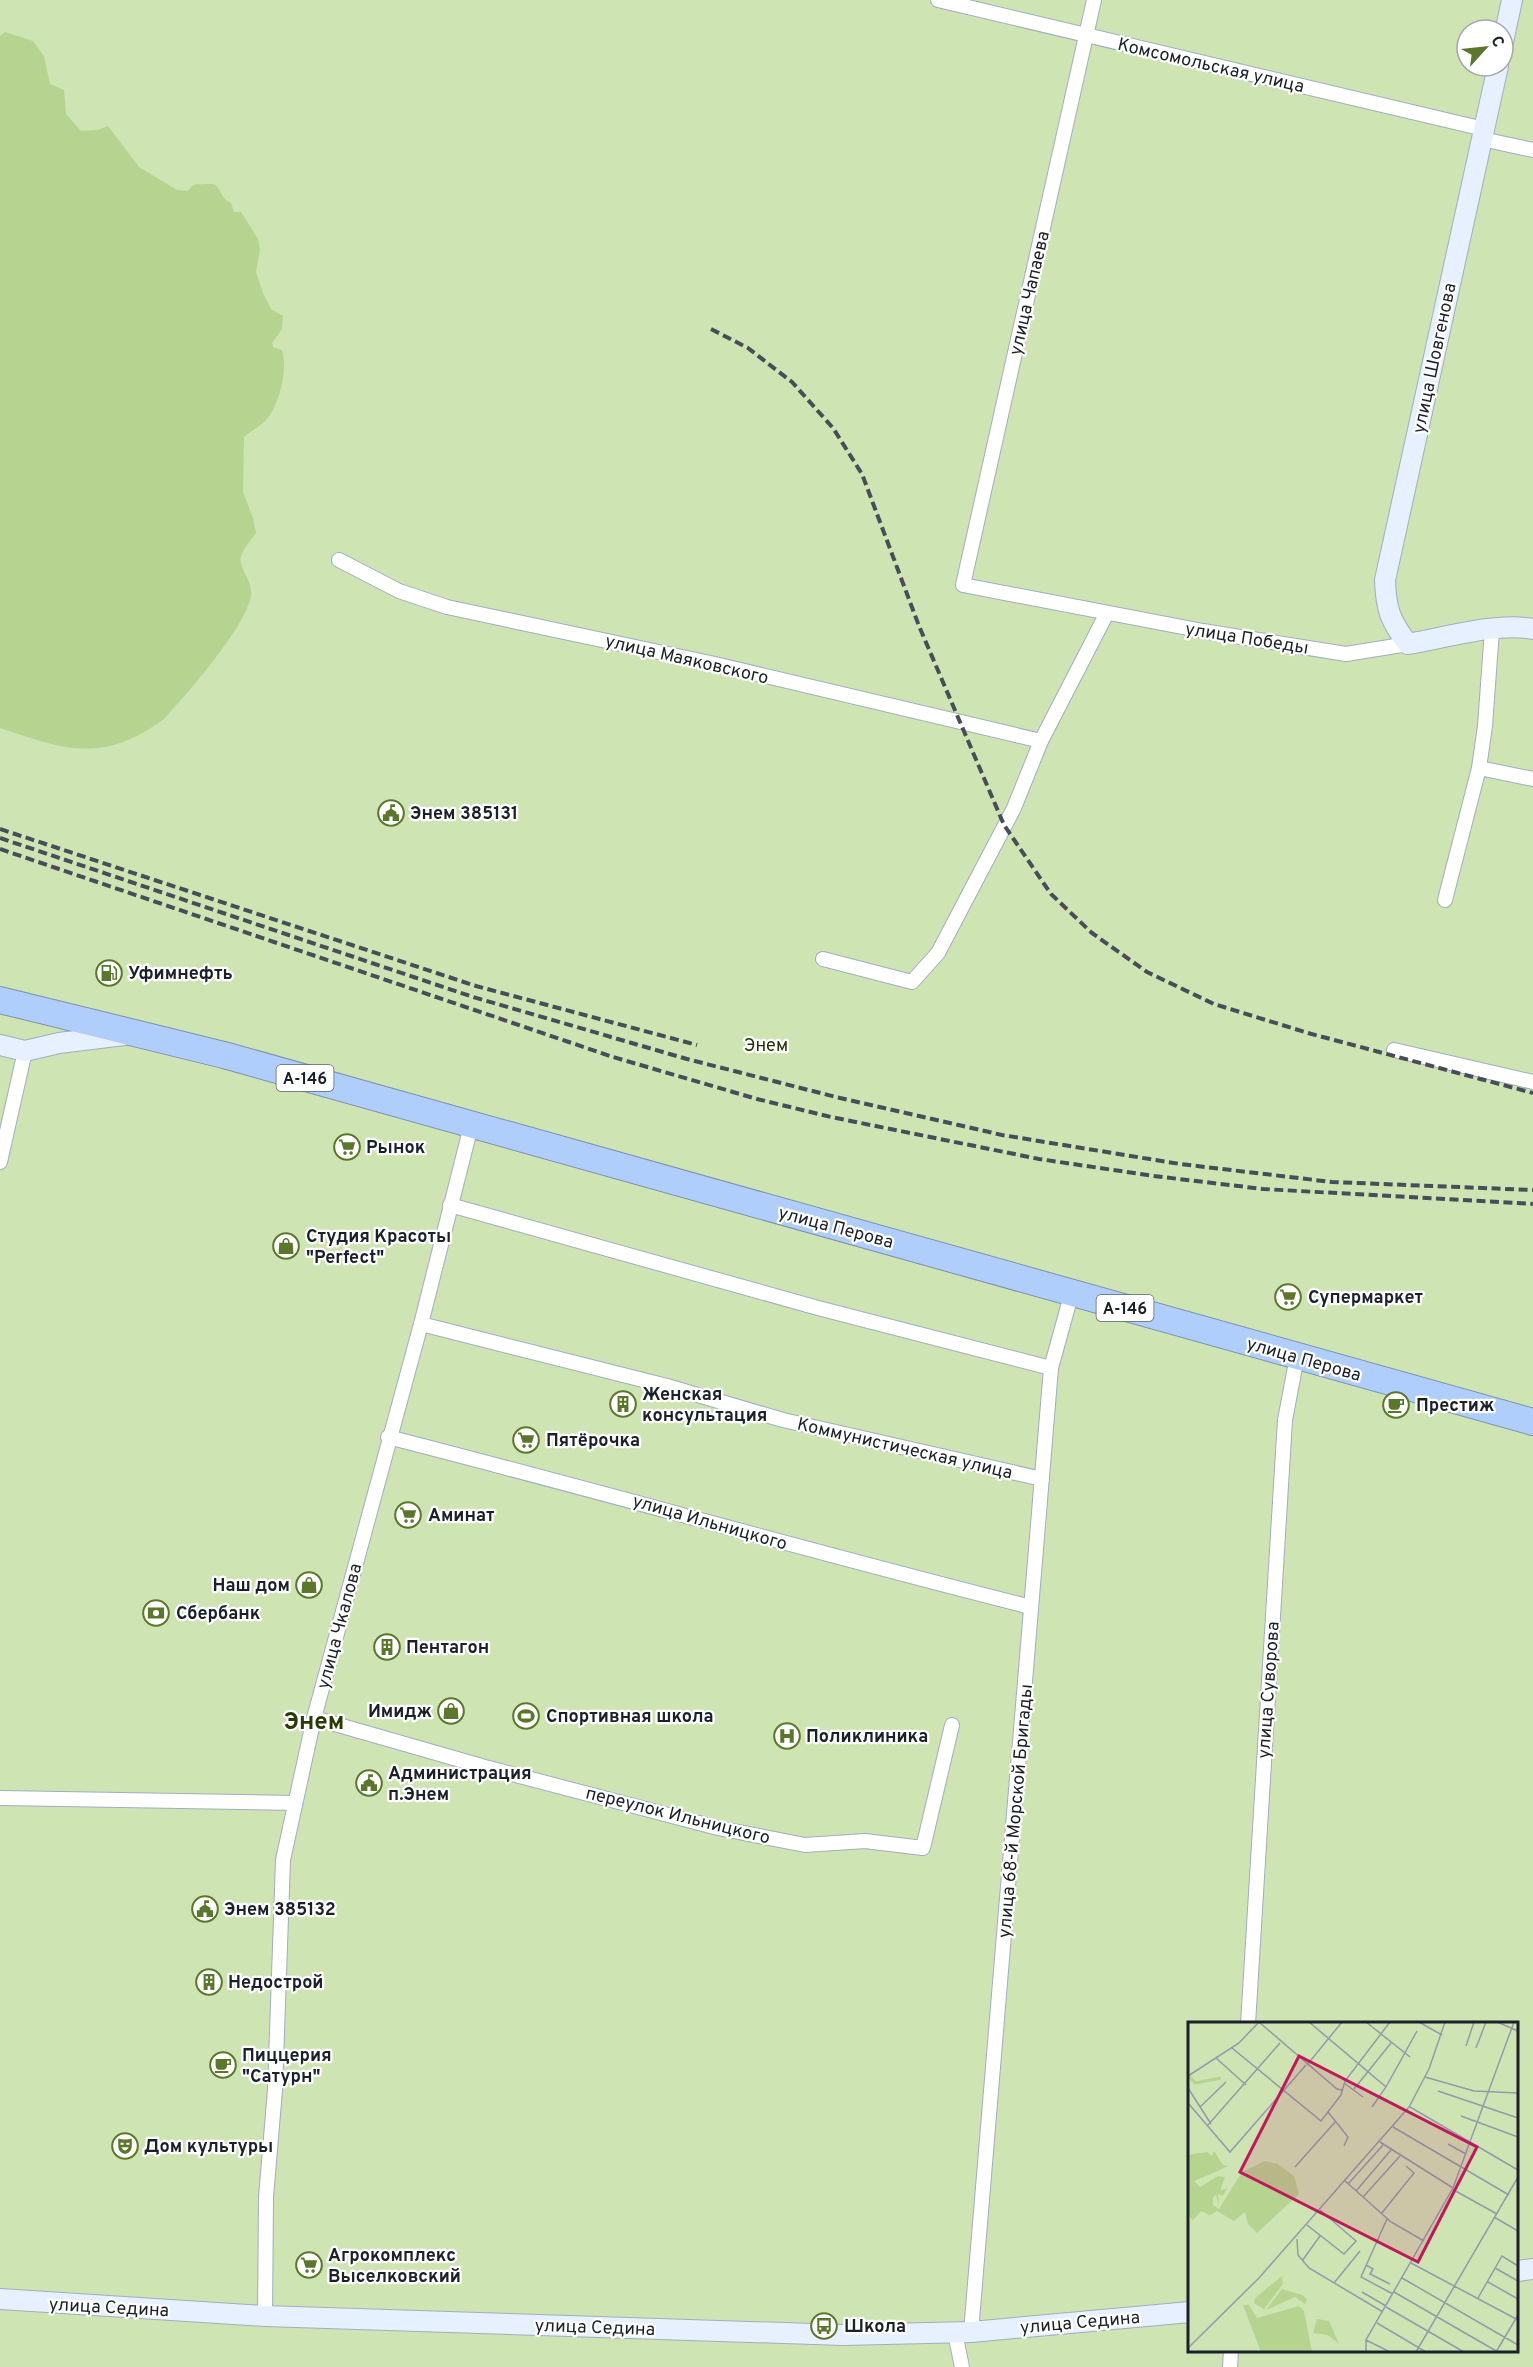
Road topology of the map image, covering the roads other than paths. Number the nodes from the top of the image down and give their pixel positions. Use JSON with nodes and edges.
{"nodes":[{"id":1,"x":938,"y":0,"type":"edge"},
{"id":2,"x":1094,"y":0,"type":"edge"},
{"id":3,"x":1512,"y":0,"type":"edge"},
{"id":4,"x":1508,"y":18,"type":"edge"},
{"id":5,"x":1086,"y":36,"type":"junction"},
{"id":6,"x":1495,"y":78,"type":"edge"},
{"id":7,"x":1483,"y":134,"type":"junction"},
{"id":8,"x":1533,"y":150,"type":"edge"},
{"id":9,"x":339,"y":560,"type":"dead end"},
{"id":10,"x":963,"y":585,"type":"joint"},
{"id":11,"x":1107,"y":614,"type":"junction"},
{"id":12,"x":1533,"y":629,"type":"edge"},
{"id":13,"x":1492,"y":630,"type":"junction"},
{"id":14,"x":1408,"y":644,"type":"junction"},
{"id":15,"x":1041,"y":741,"type":"junction"},
{"id":16,"x":1479,"y":768,"type":"junction"},
{"id":17,"x":1533,"y":779,"type":"edge"},
{"id":18,"x":1444,"y":900,"type":"dead end"},
{"id":19,"x":823,"y":959,"type":"dead end"},
{"id":20,"x":0,"y":1000,"type":"edge"},
{"id":21,"x":139,"y":1033,"type":"junction"},
{"id":22,"x":0,"y":1045,"type":"edge"},
{"id":23,"x":1394,"y":1050,"type":"dead end"},
{"id":24,"x":26,"y":1052,"type":"junction"},
{"id":25,"x":1533,"y":1082,"type":"edge"},
{"id":26,"x":471,"y":1126,"type":"junction"},
{"id":27,"x":0,"y":1162,"type":"edge"},
{"id":28,"x":450,"y":1205,"type":"junction"},
{"id":29,"x":1072,"y":1292,"type":"junction"},
{"id":30,"x":421,"y":1324,"type":"junction"},
{"id":31,"x":1297,"y":1357,"type":"junction"},
{"id":32,"x":1051,"y":1368,"type":"junction"},
{"id":33,"x":1533,"y":1422,"type":"edge"},
{"id":34,"x":388,"y":1437,"type":"junction"},
{"id":35,"x":1042,"y":1479,"type":"junction"},
{"id":36,"x":1031,"y":1607,"type":"junction"},
{"id":37,"x":314,"y":1718,"type":"junction"},
{"id":38,"x":952,"y":1725,"type":"dead end"},
{"id":39,"x":0,"y":1798,"type":"edge"},
{"id":40,"x":293,"y":1803,"type":"junction"},
{"id":41,"x":1248,"y":2022,"type":"edge"},
{"id":42,"x":1533,"y":2269,"type":"edge"},
{"id":43,"x":1518,"y":2271,"type":"edge"},
{"id":44,"x":0,"y":2299,"type":"edge"},
{"id":45,"x":1188,"y":2312,"type":"edge"},
{"id":46,"x":265,"y":2316,"type":"junction"},
{"id":47,"x":963,"y":2333,"type":"junction"},
{"id":48,"x":1231,"y":2352,"type":"edge"},
{"id":49,"x":962,"y":2367,"type":"edge"},
{"id":50,"x":1230,"y":2367,"type":"edge"}],
"edges":[{"from":1,"to":5,"type":"street","name":"Комсомольская улица"},
{"from":2,"to":5,"type":"street","name":"улица Чапаева"},
{"from":3,"to":4,"type":"street"},
{"from":5,"to":7,"type":"street","name":"Комсомольская улица"},
{"from":5,"to":10,"type":"street","name":"улица Чапаева"},
{"from":6,"to":7,"type":"street","name":"улица Шовгенова"},
{"from":7,"to":8,"type":"street","name":"Комсомольская улица"},
{"from":7,"to":14,"type":"street","name":"улица Шовгенова"},
{"from":9,"to":15,"type":"street","name":"улица Маяковского"},
{"from":10,"to":11,"type":"street","name":"улица Победы"},
{"from":11,"to":14,"type":"street","name":"улица Победы"},
{"from":11,"to":15,"type":"street"},
{"from":12,"to":13,"type":"street","name":"улица Победы"},
{"from":13,"to":14,"type":"street","name":"улица Победы"},
{"from":13,"to":16,"type":"street"},
{"from":15,"to":19,"type":"street"},
{"from":16,"to":17,"type":"street"},
{"from":16,"to":18,"type":"street"},
{"from":20,"to":21,"type":"highway","name":"улица Перова","number":"А-146"},
{"from":21,"to":24,"type":"street","name":"улица Перова"},
{"from":21,"to":26,"type":"highway","name":"улица Перова","number":"А-146"},
{"from":22,"to":24,"type":"street"},
{"from":23,"to":25,"type":"street"},
{"from":24,"to":27,"type":"street"},
{"from":26,"to":28,"type":"street","name":"улица Чкалова"},
{"from":26,"to":29,"type":"highway","name":"улица Перова","number":"А-146"},
{"from":28,"to":30,"type":"street","name":"улица Чкалова"},
{"from":28,"to":32,"type":"street"},
{"from":29,"to":31,"type":"highway","name":"улица Перова","number":"А-146"},
{"from":29,"to":32,"type":"street","name":"улица 68-й Морской Бригады"},
{"from":30,"to":34,"type":"street","name":"улица Чкалова"},
{"from":30,"to":35,"type":"street","name":"Коммунистическая улица"},
{"from":31,"to":33,"type":"highway","name":"улица Перова","number":"А-146"},
{"from":31,"to":41,"type":"street","name":"улица Суворова"},
{"from":32,"to":35,"type":"street","name":"улица 68-й Морской Бригады"},
{"from":34,"to":36,"type":"street","name":"улица Ильницкого"},
{"from":34,"to":37,"type":"street","name":"улица Чкалова"},
{"from":35,"to":36,"type":"street","name":"улица 68-й Морской Бригады"},
{"from":36,"to":47,"type":"street","name":"улица 68-й Морской Бригады"},
{"from":37,"to":38,"type":"street","name":"переулок Ильницкого"},
{"from":37,"to":40,"type":"street","name":"улица Чкалова"},
{"from":39,"to":40,"type":"street"},
{"from":40,"to":46,"type":"street","name":"улица Чкалова"},
{"from":42,"to":43,"type":"street"},
{"from":44,"to":46,"type":"street","name":"улица Седина"},
{"from":45,"to":47,"type":"street","name":"улица Седина"},
{"from":46,"to":47,"type":"street","name":"улица Седина"},
{"from":47,"to":49,"type":"street","name":"улица 68-й Морской Бригады"},
{"from":48,"to":50,"type":"street"}]}
